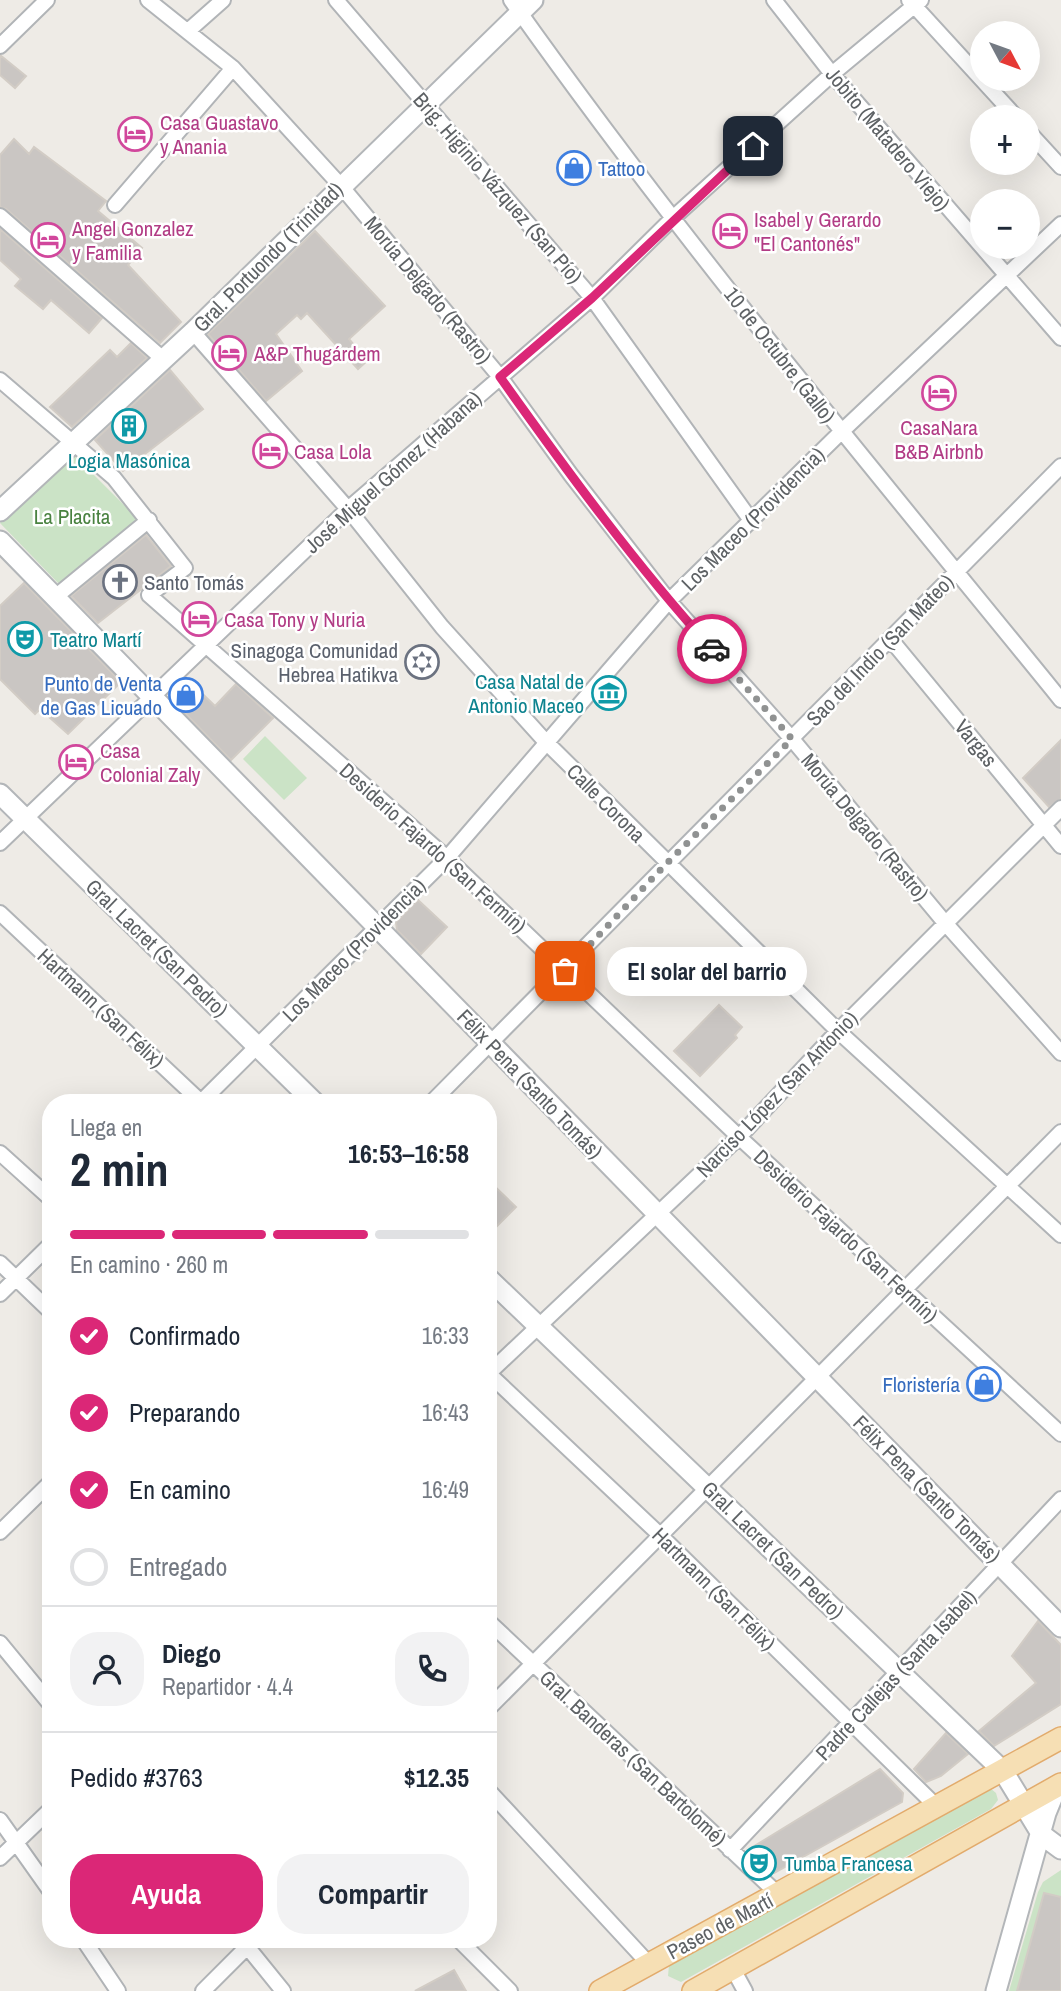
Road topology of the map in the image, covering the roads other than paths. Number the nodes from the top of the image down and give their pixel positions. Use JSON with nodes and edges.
{"nodes":[{"id":1,"x":47,"y":0,"type":"edge"},
{"id":2,"x":148,"y":0,"type":"edge"},
{"id":3,"x":223,"y":0,"type":"edge"},
{"id":4,"x":336,"y":0,"type":"edge"},
{"id":5,"x":774,"y":0,"type":"edge"},
{"id":6,"x":914,"y":2,"type":"edge"},
{"id":7,"x":521,"y":4,"type":"edge"},
{"id":8,"x":188,"y":31,"type":"junction"},
{"id":9,"x":0,"y":46,"type":"edge"},
{"id":10,"x":233,"y":68,"type":"junction"},
{"id":11,"x":832,"y":74,"type":"junction"},
{"id":12,"x":425,"y":104,"type":"junction"},
{"id":13,"x":1005,"y":105,"type":"edge"},
{"id":14,"x":1040,"y":144,"type":"edge"},
{"id":15,"x":1061,"y":167,"type":"edge"},
{"id":16,"x":341,"y":186,"type":"junction"},
{"id":17,"x":115,"y":205,"type":"dead end"},
{"id":18,"x":0,"y":216,"type":"edge"},
{"id":19,"x":674,"y":218,"type":"junction"},
{"id":20,"x":1061,"y":224,"type":"edge"},
{"id":21,"x":1006,"y":277,"type":"junction"},
{"id":22,"x":592,"y":298,"type":"junction"},
{"id":23,"x":193,"y":332,"type":"junction"},
{"id":24,"x":1061,"y":338,"type":"edge"},
{"id":25,"x":163,"y":359,"type":"junction"},
{"id":26,"x":500,"y":377,"type":"junction"},
{"id":27,"x":0,"y":380,"type":"edge"},
{"id":28,"x":840,"y":433,"type":"junction"},
{"id":29,"x":72,"y":442,"type":"junction"},
{"id":30,"x":1061,"y":466,"type":"edge"},
{"id":31,"x":348,"y":509,"type":"junction"},
{"id":32,"x":0,"y":511,"type":"edge"},
{"id":33,"x":750,"y":519,"type":"junction"},
{"id":34,"x":149,"y":520,"type":"junction"},
{"id":35,"x":0,"y":541,"type":"edge"},
{"id":36,"x":957,"y":572,"type":"junction"},
{"id":37,"x":54,"y":598,"type":"junction"},
{"id":38,"x":669,"y":601,"type":"junction"},
{"id":39,"x":892,"y":641,"type":"junction"},
{"id":40,"x":205,"y":646,"type":"junction"},
{"id":41,"x":152,"y":695,"type":"junction"},
{"id":42,"x":1061,"y":700,"type":"edge"},
{"id":43,"x":792,"y":739,"type":"junction"},
{"id":44,"x":545,"y":741,"type":"junction"},
{"id":45,"x":0,"y":794,"type":"edge"},
{"id":46,"x":1061,"y":808,"type":"edge"},
{"id":47,"x":24,"y":819,"type":"junction"},
{"id":48,"x":1044,"y":825,"type":"junction"},
{"id":49,"x":0,"y":843,"type":"edge"},
{"id":50,"x":1061,"y":846,"type":"edge"},
{"id":51,"x":447,"y":858,"type":"junction"},
{"id":52,"x":666,"y":864,"type":"junction"},
{"id":53,"x":0,"y":913,"type":"edge"},
{"id":54,"x":946,"y":924,"type":"junction"},
{"id":55,"x":376,"y":929,"type":"junction"},
{"id":56,"x":565,"y":971,"type":"junction"},
{"id":57,"x":838,"y":1031,"type":"junction"},
{"id":58,"x":491,"y":1043,"type":"junction"},
{"id":59,"x":259,"y":1046,"type":"junction"},
{"id":60,"x":1061,"y":1053,"type":"edge"},
{"id":61,"x":192,"y":1094,"type":"edge"},
{"id":62,"x":209,"y":1094,"type":"edge"},
{"id":63,"x":306,"y":1094,"type":"edge"},
{"id":64,"x":440,"y":1094,"type":"edge"},
{"id":65,"x":1061,"y":1132,"type":"edge"},
{"id":66,"x":739,"y":1137,"type":"junction"},
{"id":67,"x":0,"y":1153,"type":"edge"},
{"id":68,"x":1008,"y":1185,"type":"junction"},
{"id":69,"x":42,"y":1191,"type":"edge"},
{"id":70,"x":657,"y":1214,"type":"junction"},
{"id":71,"x":1061,"y":1235,"type":"edge"},
{"id":72,"x":42,"y":1253,"type":"edge"},
{"id":73,"x":0,"y":1264,"type":"edge"},
{"id":74,"x":16,"y":1278,"type":"junction"},
{"id":75,"x":497,"y":1287,"type":"edge"},
{"id":76,"x":906,"y":1292,"type":"junction"},
{"id":77,"x":0,"y":1294,"type":"edge"},
{"id":78,"x":42,"y":1303,"type":"edge"},
{"id":79,"x":539,"y":1328,"type":"junction"},
{"id":80,"x":497,"y":1367,"type":"edge"},
{"id":81,"x":817,"y":1379,"type":"junction"},
{"id":82,"x":497,"y":1382,"type":"edge"},
{"id":83,"x":1061,"y":1434,"type":"edge"},
{"id":84,"x":708,"y":1487,"type":"junction"},
{"id":85,"x":42,"y":1491,"type":"edge"},
{"id":86,"x":1061,"y":1499,"type":"edge"},
{"id":87,"x":0,"y":1532,"type":"edge"},
{"id":88,"x":661,"y":1536,"type":"junction"},
{"id":89,"x":1000,"y":1564,"type":"junction"},
{"id":90,"x":1061,"y":1627,"type":"edge"},
{"id":91,"x":497,"y":1630,"type":"edge"},
{"id":92,"x":0,"y":1643,"type":"edge"},
{"id":93,"x":533,"y":1664,"type":"junction"},
{"id":94,"x":900,"y":1671,"type":"junction"},
{"id":95,"x":42,"y":1694,"type":"edge"},
{"id":96,"x":497,"y":1700,"type":"edge"},
{"id":97,"x":850,"y":1723,"type":"junction"},
{"id":98,"x":1061,"y":1738,"type":"edge"},
{"id":99,"x":1003,"y":1771,"type":"junction"},
{"id":100,"x":1060,"y":1783,"type":"edge"},
{"id":101,"x":497,"y":1800,"type":"edge"},
{"id":102,"x":1023,"y":1805,"type":"junction"},
{"id":103,"x":937,"y":1807,"type":"junction"},
{"id":104,"x":42,"y":1818,"type":"edge"},
{"id":105,"x":0,"y":1820,"type":"edge"},
{"id":106,"x":1042,"y":1835,"type":"junction"},
{"id":107,"x":17,"y":1842,"type":"junction"},
{"id":108,"x":1061,"y":1849,"type":"edge"},
{"id":109,"x":730,"y":1850,"type":"junction"},
{"id":110,"x":0,"y":1858,"type":"edge"},
{"id":111,"x":42,"y":1879,"type":"edge"},
{"id":112,"x":779,"y":1895,"type":"junction"},
{"id":113,"x":89,"y":1948,"type":"edge"},
{"id":114,"x":242,"y":1948,"type":"edge"},
{"id":115,"x":252,"y":1948,"type":"edge"},
{"id":116,"x":467,"y":1948,"type":"edge"},
{"id":117,"x":649,"y":1964,"type":"junction"},
{"id":118,"x":733,"y":1969,"type":"junction"},
{"id":119,"x":118,"y":1991,"type":"edge"},
{"id":120,"x":203,"y":1991,"type":"edge"},
{"id":121,"x":283,"y":1991,"type":"edge"},
{"id":122,"x":510,"y":1991,"type":"edge"},
{"id":123,"x":600,"y":1991,"type":"edge"},
{"id":124,"x":693,"y":1991,"type":"edge"},
{"id":125,"x":745,"y":1991,"type":"edge"},
{"id":126,"x":996,"y":1991,"type":"edge"}],
"edges":[{"from":1,"to":9,"type":"street"},
{"from":2,"to":8,"type":"street","name":"Morúa Delgado (Rastro)"},
{"from":3,"to":8,"type":"street"},
{"from":4,"to":12,"type":"street","name":"Brig. Higinio Vázquez (San Pío)"},
{"from":5,"to":11,"type":"street","name":"Jobito (Matadero Viejo)"},
{"from":6,"to":11,"type":"street","name":"José Miguel Gómez (Habana)"},
{"from":6,"to":13,"type":"street"},
{"from":7,"to":12,"type":"street","name":"Gral. Portuondo (Trinidad)"},
{"from":7,"to":19,"type":"street","name":"10 de Octubre (Gallo)"},
{"from":8,"to":10,"type":"street","name":"Morúa Delgado (Rastro)"},
{"from":10,"to":16,"type":"street","name":"Morúa Delgado (Rastro)"},
{"from":10,"to":17,"type":"street"},
{"from":11,"to":19,"type":"street","name":"José Miguel Gómez (Habana)"},
{"from":11,"to":21,"type":"street","name":"Jobito (Matadero Viejo)"},
{"from":12,"to":16,"type":"street","name":"Gral. Portuondo (Trinidad)"},
{"from":12,"to":22,"type":"street","name":"Brig. Higinio Vázquez (San Pío)"},
{"from":14,"to":15,"type":"street"},
{"from":16,"to":23,"type":"street","name":"Gral. Portuondo (Trinidad)"},
{"from":16,"to":26,"type":"street","name":"Morúa Delgado (Rastro)"},
{"from":18,"to":25,"type":"street"},
{"from":19,"to":22,"type":"street","name":"José Miguel Gómez (Habana)"},
{"from":19,"to":28,"type":"street","name":"10 de Octubre (Gallo)"},
{"from":20,"to":21,"type":"street","name":"Los Maceo (Providencia)"},
{"from":21,"to":24,"type":"street","name":"Jobito (Matadero Viejo)"},
{"from":21,"to":28,"type":"street","name":"Los Maceo (Providencia)"},
{"from":22,"to":26,"type":"street","name":"José Miguel Gómez (Habana)"},
{"from":22,"to":33,"type":"street","name":"Brig. Higinio Vázquez (San Pío)"},
{"from":23,"to":25,"type":"street","name":"Gral. Portuondo (Trinidad)"},
{"from":23,"to":31,"type":"street","name":"Calle Corona"},
{"from":25,"to":29,"type":"street","name":"Gral. Portuondo (Trinidad)"},
{"from":26,"to":31,"type":"street","name":"José Miguel Gómez (Habana)"},
{"from":26,"to":38,"type":"street","name":"Morúa Delgado (Rastro)"},
{"from":27,"to":29,"type":"street","name":"Desiderio Fajardo (San Fermín)"},
{"from":28,"to":33,"type":"street","name":"Los Maceo (Providencia)"},
{"from":28,"to":36,"type":"street","name":"10 de Octubre (Gallo)"},
{"from":29,"to":32,"type":"street","name":"Gral. Portuondo (Trinidad)"},
{"from":29,"to":34,"type":"street","name":"Desiderio Fajardo (San Fermín)"},
{"from":30,"to":36,"type":"street","name":"Sao del Indio (San Mateo)"},
{"from":31,"to":40,"type":"street","name":"José Miguel Gómez (Habana)"},
{"from":31,"to":44,"type":"street","name":"Calle Corona"},
{"from":33,"to":38,"type":"street","name":"Los Maceo (Providencia)"},
{"from":34,"to":37,"type":"street"},
{"from":34,"to":40,"type":"street","name":"Desiderio Fajardo (San Fermín)"},
{"from":35,"to":37,"type":"street","name":"Félix Pena (Santo Tomás)"},
{"from":36,"to":39,"type":"street","name":"Sao del Indio (San Mateo)"},
{"from":36,"to":42,"type":"street","name":"10 de Octubre (Gallo)"},
{"from":37,"to":41,"type":"street","name":"Félix Pena (Santo Tomás)"},
{"from":38,"to":43,"type":"street","name":"Morúa Delgado (Rastro)"},
{"from":38,"to":44,"type":"street","name":"Los Maceo (Providencia)"},
{"from":39,"to":43,"type":"street","name":"Sao del Indio (San Mateo)"},
{"from":39,"to":48,"type":"street","name":"Vargas"},
{"from":40,"to":41,"type":"street","name":"José Miguel Gómez (Habana)"},
{"from":40,"to":51,"type":"street","name":"Desiderio Fajardo (San Fermín)"},
{"from":41,"to":47,"type":"street","name":"José Miguel Gómez (Habana)"},
{"from":41,"to":55,"type":"street","name":"Félix Pena (Santo Tomás)"},
{"from":43,"to":52,"type":"street","name":"Sao del Indio (San Mateo)"},
{"from":43,"to":54,"type":"street","name":"Morúa Delgado (Rastro)"},
{"from":44,"to":51,"type":"street","name":"Los Maceo (Providencia)"},
{"from":44,"to":52,"type":"street","name":"Calle Corona"},
{"from":45,"to":47,"type":"street","name":"Gral. Lacret (San Pedro)"},
{"from":46,"to":48,"type":"street","name":"Narciso López (San Antonio)"},
{"from":47,"to":49,"type":"street","name":"José Miguel Gómez (Habana)"},
{"from":47,"to":59,"type":"street","name":"Gral. Lacret (San Pedro)"},
{"from":48,"to":50,"type":"street","name":"Vargas"},
{"from":48,"to":54,"type":"street","name":"Narciso López (San Antonio)"},
{"from":51,"to":55,"type":"street","name":"Los Maceo (Providencia)"},
{"from":51,"to":56,"type":"street","name":"Desiderio Fajardo (San Fermín)"},
{"from":52,"to":56,"type":"street","name":"Sao del Indio (San Mateo)"},
{"from":52,"to":57,"type":"street","name":"Calle Corona"},
{"from":53,"to":61,"type":"street","name":"Hartmann (San Félix)"},
{"from":54,"to":57,"type":"street","name":"Narciso López (San Antonio)"},
{"from":54,"to":60,"type":"street","name":"Morúa Delgado (Rastro)"},
{"from":55,"to":58,"type":"street","name":"Félix Pena (Santo Tomás)"},
{"from":55,"to":59,"type":"street","name":"Los Maceo (Providencia)"},
{"from":56,"to":58,"type":"street","name":"Sao del Indio (San Mateo)"},
{"from":56,"to":66,"type":"street","name":"Desiderio Fajardo (San Fermín)"},
{"from":57,"to":66,"type":"street","name":"Narciso López (San Antonio)"},
{"from":57,"to":68,"type":"street","name":"Calle Corona"},
{"from":58,"to":64,"type":"street","name":"Sao del Indio (San Mateo)"},
{"from":58,"to":70,"type":"street","name":"Félix Pena (Santo Tomás)"},
{"from":59,"to":62,"type":"street","name":"Los Maceo (Providencia)"},
{"from":59,"to":63,"type":"street","name":"Gral. Lacret (San Pedro)"},
{"from":65,"to":68,"type":"street"},
{"from":66,"to":70,"type":"street","name":"Narciso López (San Antonio)"},
{"from":66,"to":76,"type":"street","name":"Desiderio Fajardo (San Fermín)"},
{"from":67,"to":69,"type":"street"},
{"from":68,"to":71,"type":"street","name":"Calle Corona"},
{"from":68,"to":76,"type":"street"},
{"from":70,"to":79,"type":"street","name":"Narciso López (San Antonio)"},
{"from":70,"to":81,"type":"street","name":"Félix Pena (Santo Tomás)"},
{"from":72,"to":74,"type":"street"},
{"from":73,"to":74,"type":"street"},
{"from":74,"to":77,"type":"street"},
{"from":74,"to":78,"type":"street"},
{"from":75,"to":79,"type":"street","name":"Gral. Lacret (San Pedro)"},
{"from":76,"to":81,"type":"street"},
{"from":76,"to":83,"type":"street","name":"Desiderio Fajardo (San Fermín)"},
{"from":79,"to":80,"type":"street","name":"Narciso López (San Antonio)"},
{"from":79,"to":84,"type":"street","name":"Gral. Lacret (San Pedro)"},
{"from":81,"to":84,"type":"street"},
{"from":81,"to":89,"type":"street","name":"Félix Pena (Santo Tomás)"},
{"from":82,"to":88,"type":"street","name":"Hartmann (San Félix)"},
{"from":84,"to":88,"type":"street"},
{"from":84,"to":94,"type":"street","name":"Gral. Lacret (San Pedro)"},
{"from":85,"to":87,"type":"street"},
{"from":86,"to":89,"type":"street","name":"Padre Callejas (Santa Isabel)"},
{"from":88,"to":93,"type":"street"},
{"from":88,"to":97,"type":"street","name":"Hartmann (San Félix)"},
{"from":89,"to":90,"type":"street","name":"Félix Pena (Santo Tomás)"},
{"from":89,"to":94,"type":"street","name":"Padre Callejas (Santa Isabel)"},
{"from":91,"to":93,"type":"street","name":"Gral. Banderas (San Bartolomé)"},
{"from":92,"to":95,"type":"street"},
{"from":93,"to":96,"type":"street"},
{"from":93,"to":109,"type":"street","name":"Gral. Banderas (San Bartolomé)"},
{"from":94,"to":97,"type":"street","name":"Padre Callejas (Santa Isabel)"},
{"from":94,"to":99,"type":"street","name":"Gral. Lacret (San Pedro)"},
{"from":97,"to":103,"type":"street","name":"Hartmann (San Félix)"},
{"from":97,"to":109,"type":"street","name":"Padre Callejas (Santa Isabel)"},
{"from":98,"to":99,"type":"main road","name":"Paseo de Martí"},
{"from":99,"to":102,"type":"street","name":"Gral. Lacret (San Pedro)"},
{"from":99,"to":103,"type":"main road","name":"Paseo de Martí"},
{"from":100,"to":102,"type":"main road","name":"Paseo de Martí"},
{"from":100,"to":106,"type":"street"},
{"from":101,"to":117,"type":"street"},
{"from":102,"to":106,"type":"street","name":"Gral. Lacret (San Pedro)"},
{"from":102,"to":118,"type":"main road","name":"Paseo de Martí"},
{"from":103,"to":112,"type":"main road","name":"Paseo de Martí"},
{"from":104,"to":107,"type":"street"},
{"from":105,"to":107,"type":"street"},
{"from":106,"to":108,"type":"street"},
{"from":106,"to":126,"type":"street"},
{"from":107,"to":110,"type":"street"},
{"from":107,"to":111,"type":"street"},
{"from":109,"to":112,"type":"street","name":"Gral. Banderas (San Bartolomé)"},
{"from":112,"to":117,"type":"main road","name":"Paseo de Martí"},
{"from":113,"to":119,"type":"street"},
{"from":114,"to":120,"type":"street"},
{"from":115,"to":121,"type":"street"},
{"from":116,"to":122,"type":"street"},
{"from":117,"to":123,"type":"main road","name":"Paseo de Martí"},
{"from":118,"to":124,"type":"main road","name":"Paseo de Martí"},
{"from":118,"to":125,"type":"street"}]}
